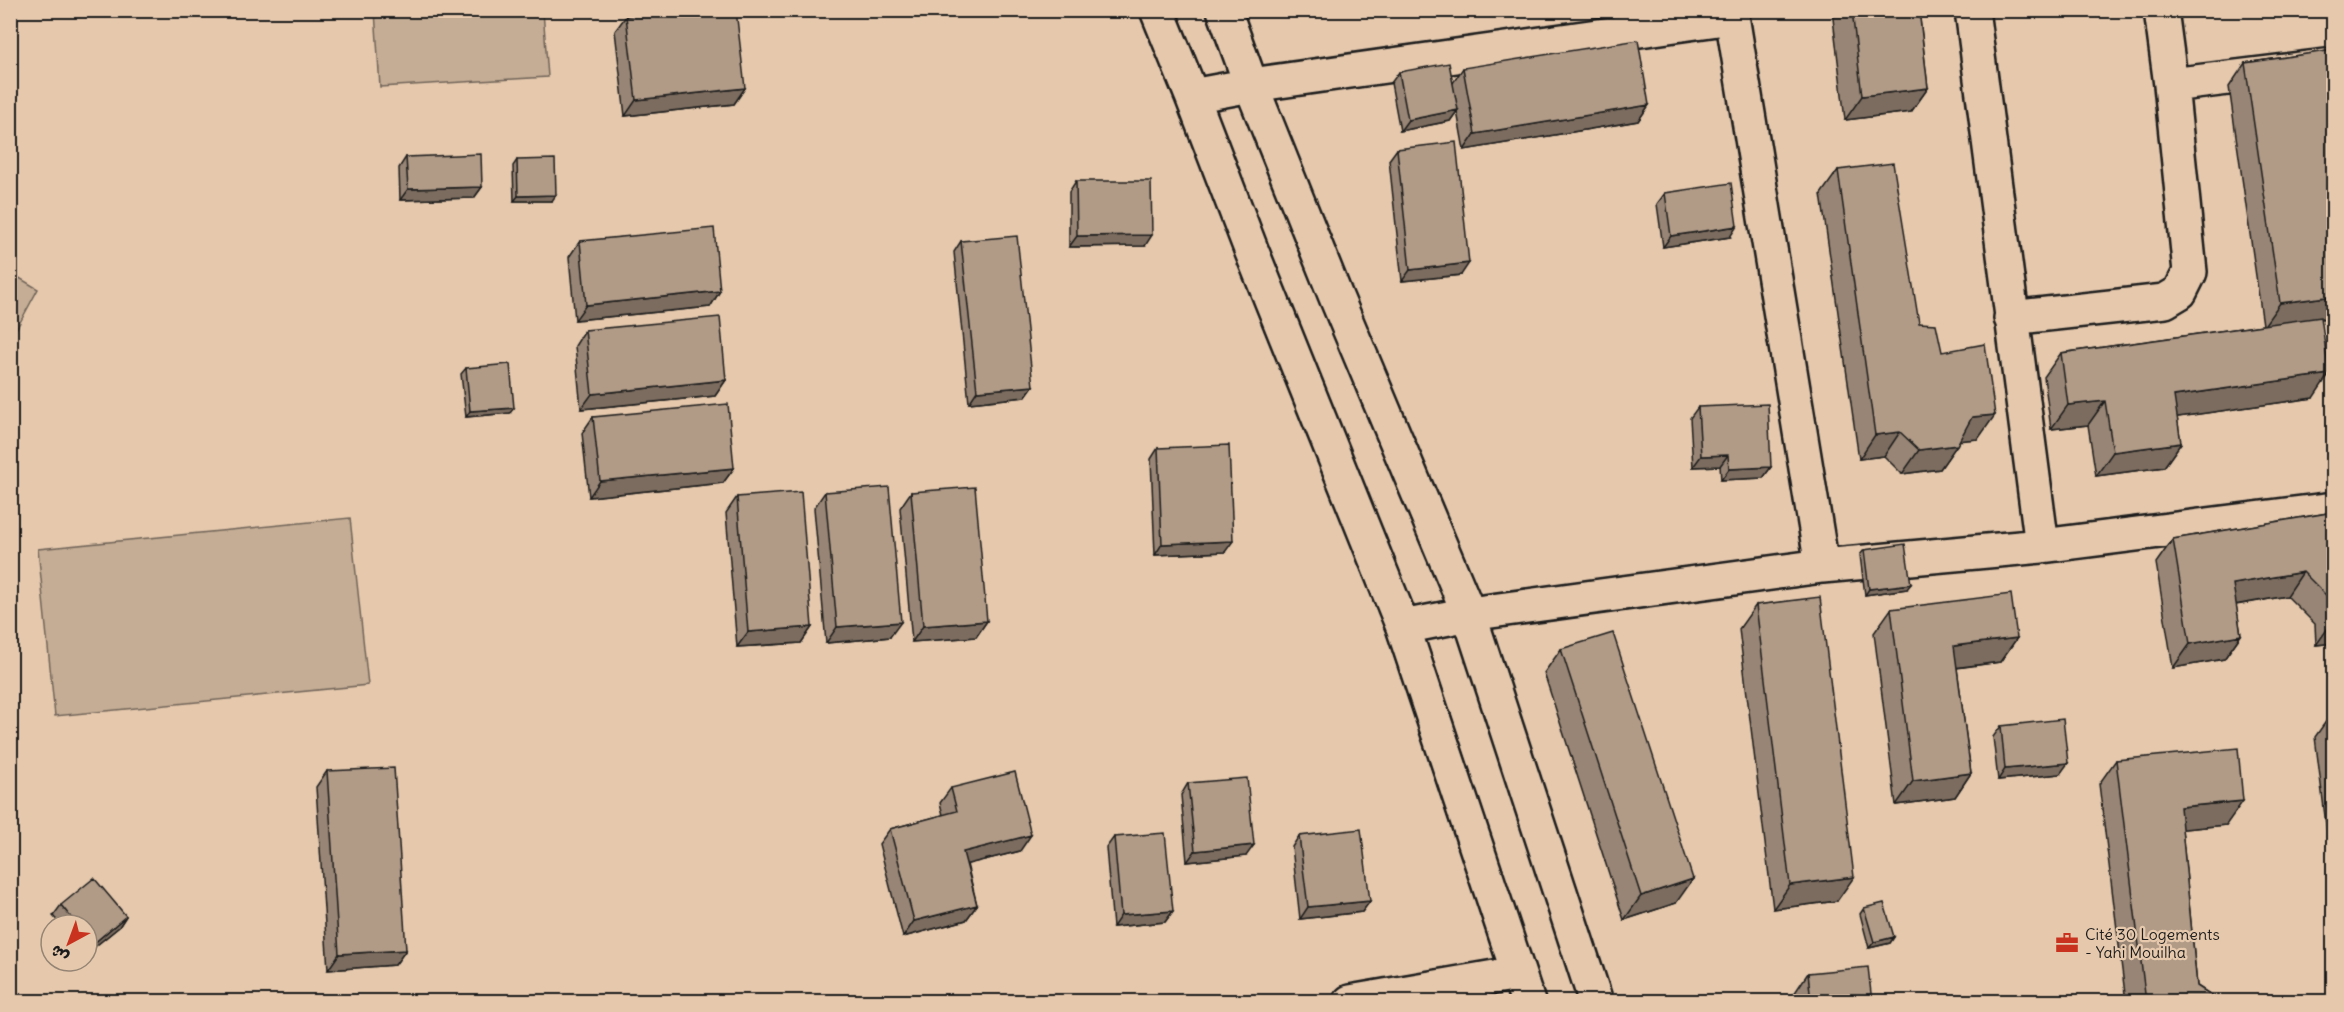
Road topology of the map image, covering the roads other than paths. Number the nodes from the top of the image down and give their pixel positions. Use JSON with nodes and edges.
{"nodes":[{"id":1,"x":1157,"y":10,"type":"edge"},
{"id":2,"x":1224,"y":10,"type":"edge"},
{"id":3,"x":1972,"y":10,"type":"edge"},
{"id":4,"x":2161,"y":10,"type":"edge"},
{"id":5,"x":1732,"y":14,"type":"edge"},
{"id":6,"x":2334,"y":65,"type":"edge"},
{"id":7,"x":1251,"y":85,"type":"junction"},
{"id":8,"x":2171,"y":85,"type":"junction"},
{"id":9,"x":1192,"y":96,"type":"junction"},
{"id":10,"x":2011,"y":318,"type":"junction"},
{"id":11,"x":2334,"y":509,"type":"edge"},
{"id":12,"x":2042,"y":546,"type":"junction"},
{"id":13,"x":1822,"y":566,"type":"junction"},
{"id":14,"x":1469,"y":614,"type":"junction"},
{"id":15,"x":1403,"y":627,"type":"junction"},
{"id":16,"x":1523,"y":987,"type":"edge"},
{"id":17,"x":1350,"y":1002,"type":"edge"},
{"id":18,"x":1596,"y":1002,"type":"edge"}],
"edges":[{"from":1,"to":9,"type":"street"},
{"from":2,"to":7,"type":"street"},
{"from":3,"to":10,"type":"street"},
{"from":4,"to":8,"type":"street"},
{"from":5,"to":7,"type":"street"},
{"from":5,"to":13,"type":"street"},
{"from":6,"to":8,"type":"street"},
{"from":7,"to":9,"type":"street"},
{"from":7,"to":14,"type":"street"},
{"from":8,"to":10,"type":"street"},
{"from":9,"to":15,"type":"street"},
{"from":10,"to":12,"type":"street"},
{"from":11,"to":12,"type":"street"},
{"from":12,"to":13,"type":"street"},
{"from":13,"to":14,"type":"street"},
{"from":14,"to":15,"type":"street"},
{"from":14,"to":18,"type":"street"},
{"from":15,"to":16,"type":"street"},
{"from":16,"to":17,"type":"street"}]}
